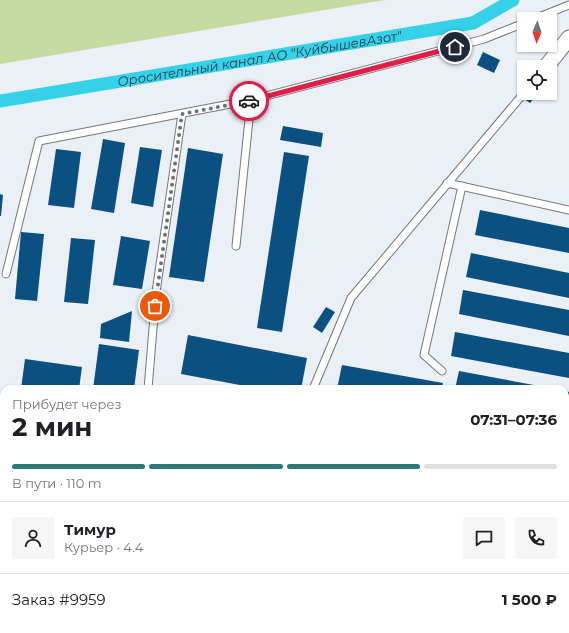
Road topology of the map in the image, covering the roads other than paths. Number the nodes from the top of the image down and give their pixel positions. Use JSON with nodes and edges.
{"nodes":[{"id":1,"x":569,"y":5,"type":"edge"},
{"id":2,"x":552,"y":12,"type":"edge"},
{"id":3,"x":517,"y":26,"type":"edge"},
{"id":4,"x":569,"y":38,"type":"edge"},
{"id":5,"x":552,"y":60,"type":"edge"},
{"id":6,"x":251,"y":100,"type":"junction"},
{"id":7,"x":518,"y":100,"type":"edge"},
{"id":8,"x":182,"y":114,"type":"junction"},
{"id":9,"x":447,"y":183,"type":"junction"},
{"id":10,"x":462,"y":186,"type":"junction"},
{"id":11,"x":569,"y":210,"type":"edge"},
{"id":12,"x":236,"y":246,"type":"dead end"},
{"id":13,"x":6,"y":274,"type":"dead end"},
{"id":14,"x":442,"y":370,"type":"dead end"},
{"id":15,"x":148,"y":385,"type":"edge"},
{"id":16,"x":315,"y":385,"type":"edge"}],
"edges":[{"from":1,"to":2,"type":"lane"},
{"from":3,"to":6,"type":"lane"},
{"from":4,"to":5,"type":"street"},
{"from":6,"to":8,"type":"lane"},
{"from":6,"to":12,"type":"lane"},
{"from":7,"to":9,"type":"lane"},
{"from":8,"to":13,"type":"lane"},
{"from":8,"to":15,"type":"lane"},
{"from":9,"to":10,"type":"lane"},
{"from":9,"to":16,"type":"lane"},
{"from":10,"to":11,"type":"lane"},
{"from":10,"to":14,"type":"lane"}]}
